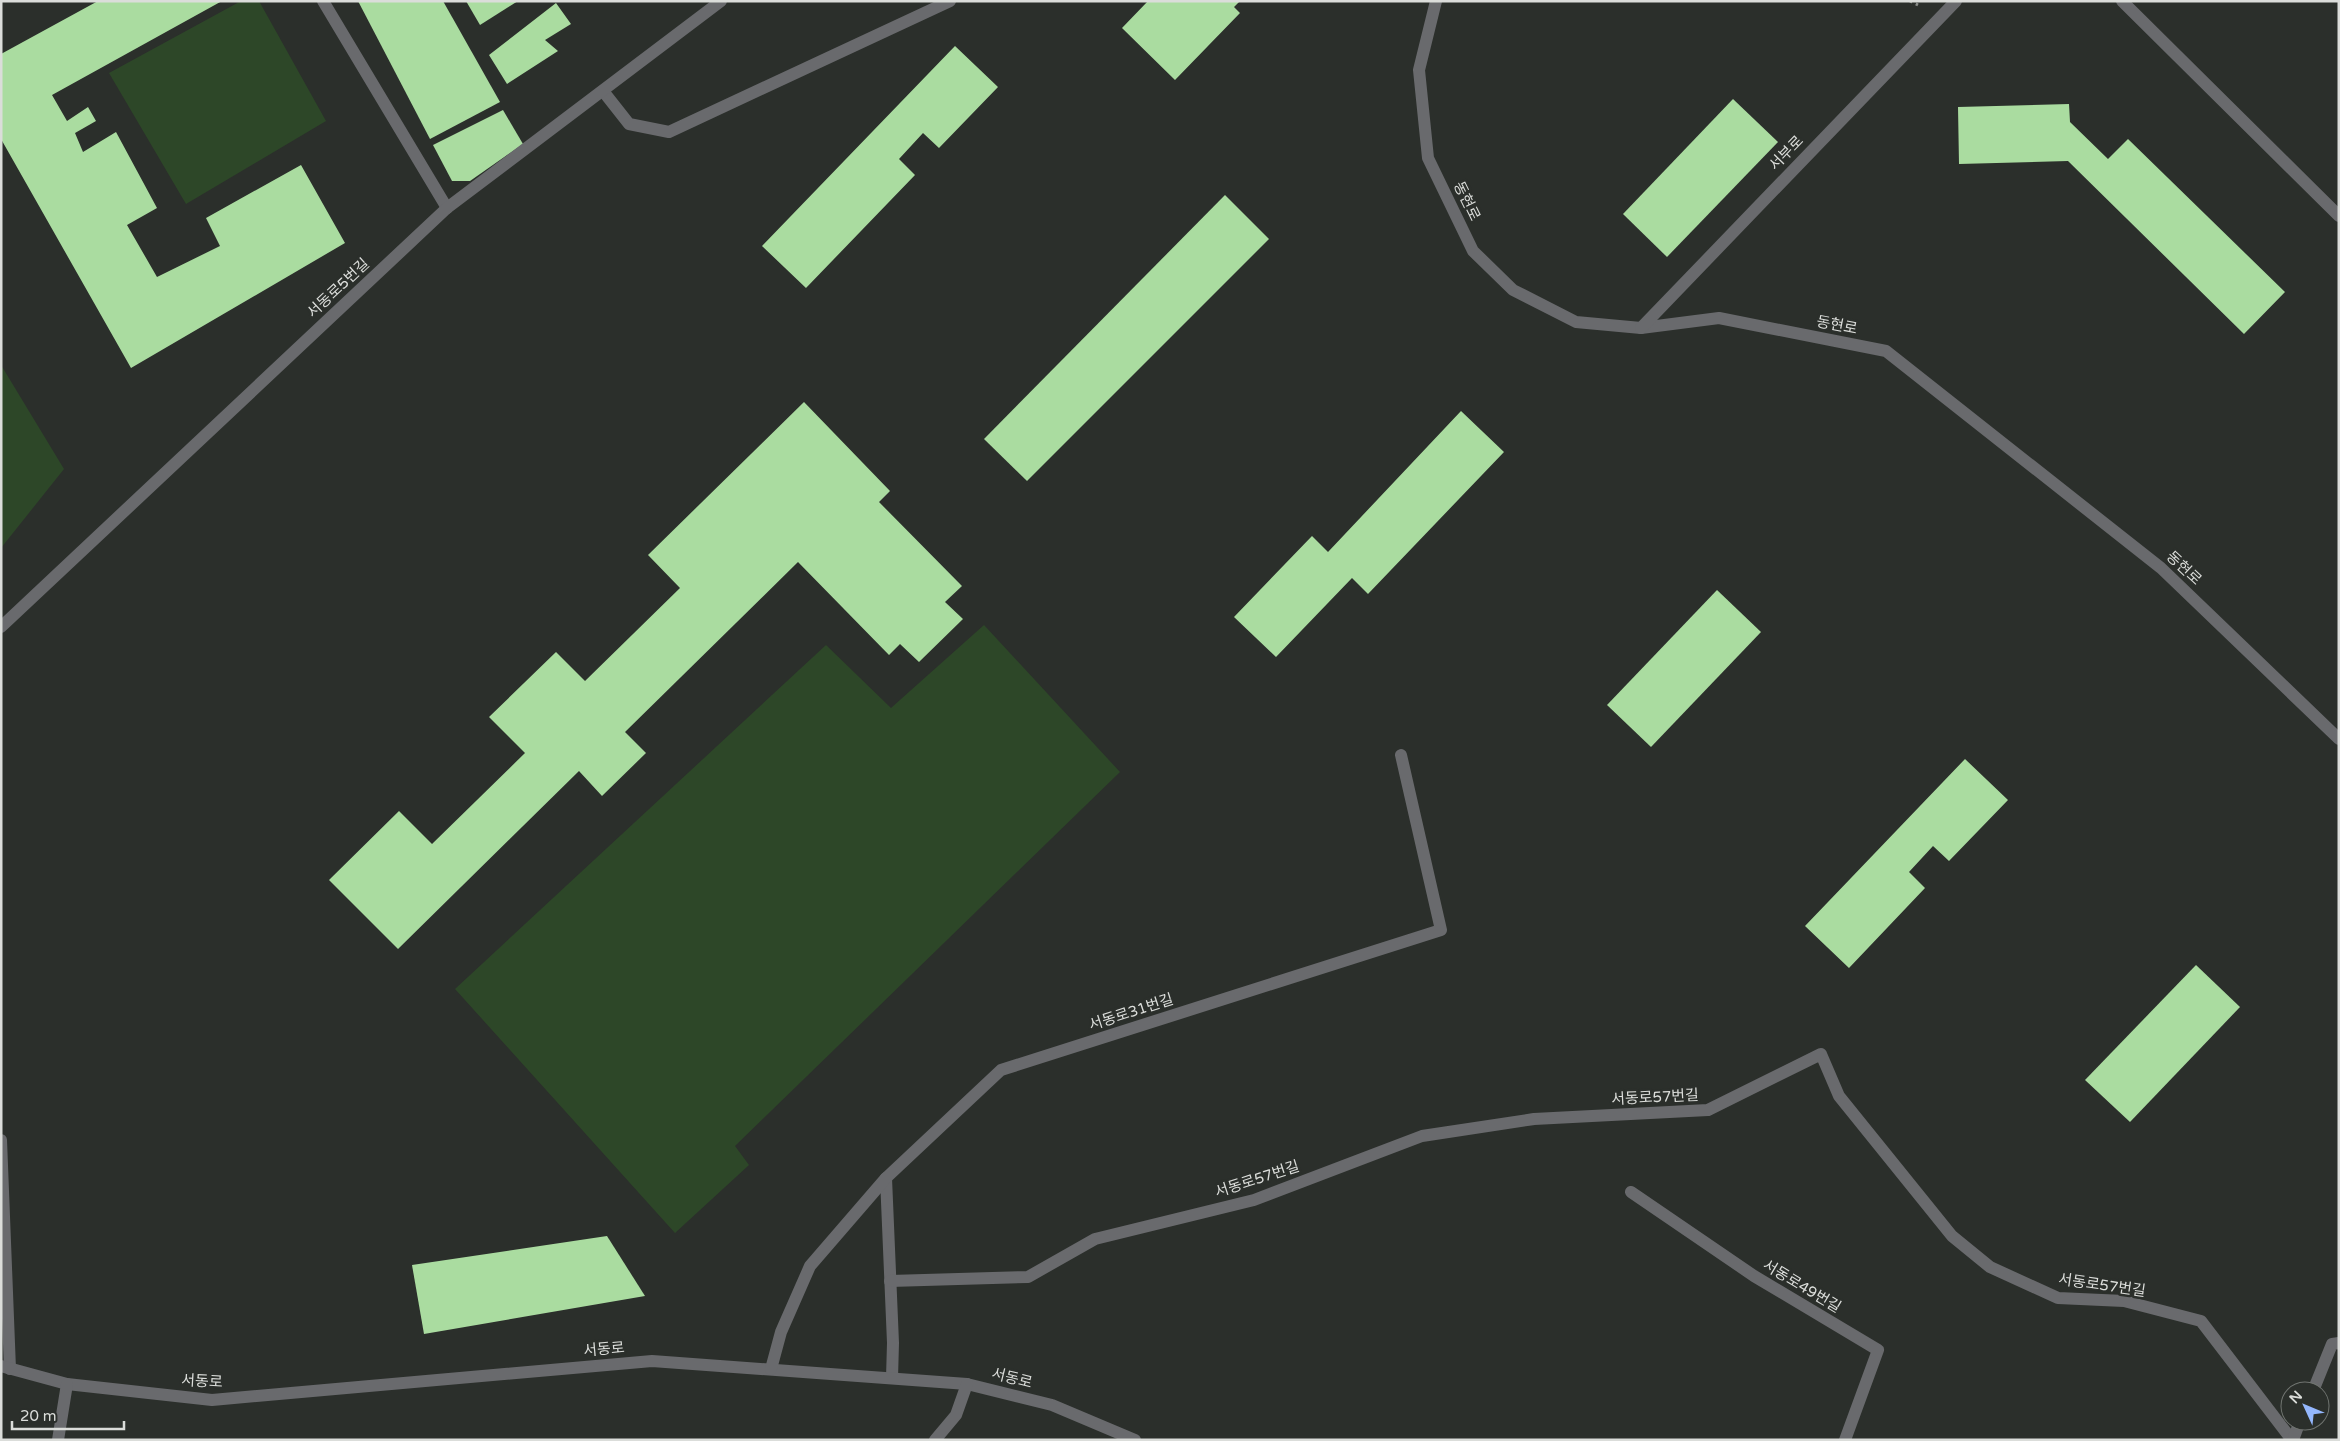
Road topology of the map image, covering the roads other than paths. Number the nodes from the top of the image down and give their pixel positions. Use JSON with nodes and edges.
{"nodes":[{"id":1,"x":324,"y":1,"type":"edge"},
{"id":2,"x":720,"y":1,"type":"edge"},
{"id":3,"x":950,"y":1,"type":"edge"},
{"id":4,"x":1436,"y":1,"type":"edge"},
{"id":5,"x":1956,"y":1,"type":"edge"},
{"id":6,"x":2122,"y":1,"type":"edge"},
{"id":7,"x":603,"y":91,"type":"junction"},
{"id":8,"x":447,"y":208,"type":"junction"},
{"id":9,"x":2339,"y":216,"type":"edge"},
{"id":10,"x":1641,"y":328,"type":"junction"},
{"id":11,"x":1,"y":627,"type":"edge"},
{"id":12,"x":2339,"y":739,"type":"edge"},
{"id":13,"x":1401,"y":755,"type":"dead end"},
{"id":14,"x":1,"y":1140,"type":"edge"},
{"id":15,"x":886,"y":1178,"type":"junction"},
{"id":16,"x":1632,"y":1192,"type":"dead end"},
{"id":17,"x":890,"y":1281,"type":"junction"},
{"id":18,"x":2339,"y":1343,"type":"edge"},
{"id":19,"x":6,"y":1368,"type":"edge"},
{"id":20,"x":771,"y":1369,"type":"junction"},
{"id":21,"x":892,"y":1378,"type":"junction"},
{"id":22,"x":2317,"y":1381,"type":"edge"},
{"id":23,"x":67,"y":1384,"type":"junction"},
{"id":24,"x":967,"y":1384,"type":"junction"},
{"id":25,"x":58,"y":1440,"type":"edge"},
{"id":26,"x":935,"y":1440,"type":"edge"},
{"id":27,"x":1135,"y":1440,"type":"edge"},
{"id":28,"x":1845,"y":1440,"type":"edge"},
{"id":29,"x":2292,"y":1440,"type":"edge"}],
"edges":[{"from":1,"to":8,"type":"street"},
{"from":2,"to":7,"type":"street","name":"서동로5번길"},
{"from":3,"to":7,"type":"street"},
{"from":4,"to":10,"type":"street","name":"동현로"},
{"from":5,"to":10,"type":"street","name":"서부로"},
{"from":6,"to":9,"type":"street"},
{"from":7,"to":8,"type":"street","name":"서동로5번길"},
{"from":8,"to":11,"type":"street","name":"서동로5번길"},
{"from":10,"to":12,"type":"street","name":"동현로"},
{"from":13,"to":15,"type":"street","name":"서동로31번길"},
{"from":14,"to":19,"type":"street"},
{"from":15,"to":17,"type":"street"},
{"from":15,"to":20,"type":"street"},
{"from":16,"to":28,"type":"street","name":"서동로49번길"},
{"from":17,"to":21,"type":"street"},
{"from":17,"to":29,"type":"street","name":"서동로57번길"},
{"from":18,"to":22,"type":"street"},
{"from":19,"to":23,"type":"street","name":"서동로"},
{"from":20,"to":21,"type":"street","name":"서동로"},
{"from":20,"to":23,"type":"street","name":"서동로"},
{"from":21,"to":24,"type":"street","name":"서동로"},
{"from":23,"to":25,"type":"street"},
{"from":24,"to":26,"type":"street"},
{"from":24,"to":27,"type":"street","name":"서동로"}]}
